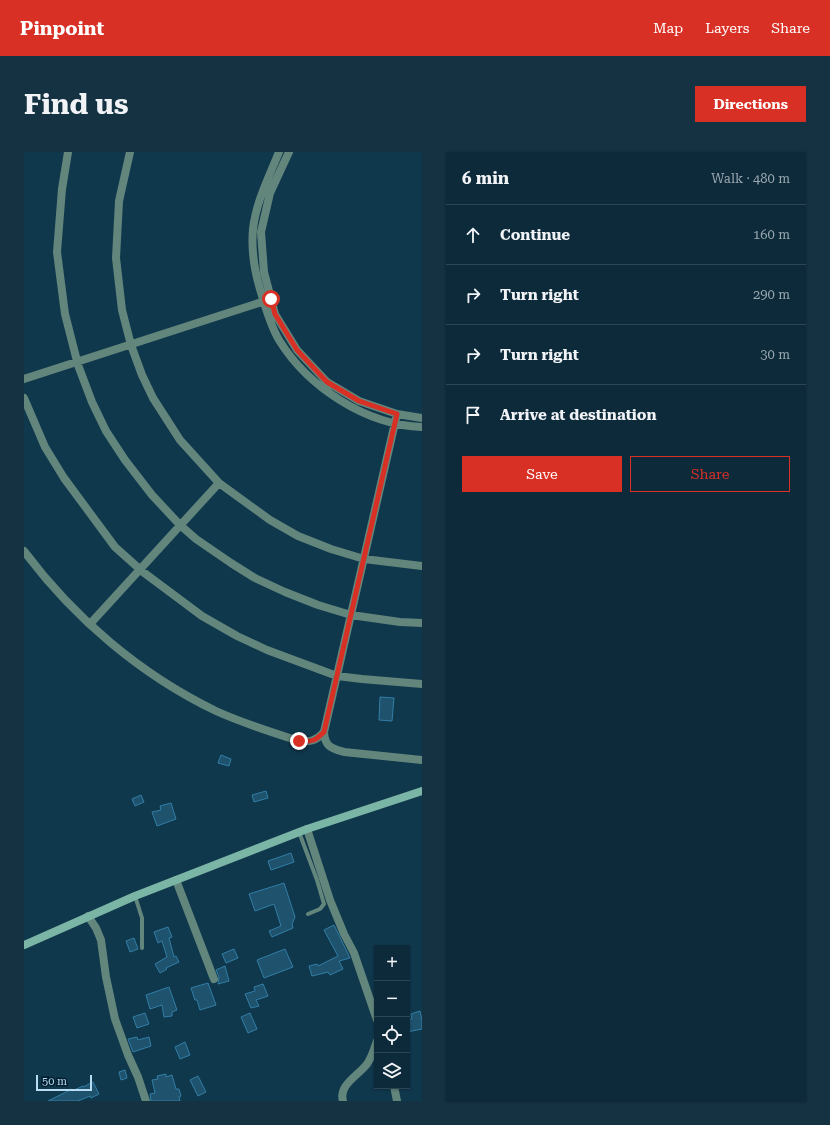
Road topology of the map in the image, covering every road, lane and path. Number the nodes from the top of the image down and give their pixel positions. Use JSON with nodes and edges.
{"nodes":[{"id":1,"x":68,"y":152,"type":"edge"},
{"id":2,"x":130,"y":152,"type":"edge"},
{"id":3,"x":279,"y":152,"type":"edge"},
{"id":4,"x":289,"y":152,"type":"edge"},
{"id":5,"x":261,"y":212,"type":"junction"},
{"id":6,"x":267,"y":300,"type":"junction"},
{"id":7,"x":24,"y":379,"type":"edge"},
{"id":8,"x":24,"y":398,"type":"edge"},
{"id":9,"x":397,"y":414,"type":"junction"},
{"id":10,"x":422,"y":418,"type":"edge"},
{"id":11,"x":395,"y":423,"type":"junction"},
{"id":12,"x":422,"y":427,"type":"edge"},
{"id":13,"x":219,"y":483,"type":"junction"},
{"id":14,"x":24,"y":551,"type":"edge"},
{"id":15,"x":364,"y":559,"type":"junction"},
{"id":16,"x":422,"y":566,"type":"edge"},
{"id":17,"x":351,"y":615,"type":"junction"},
{"id":18,"x":422,"y":623,"type":"edge"},
{"id":19,"x":90,"y":624,"type":"junction"},
{"id":20,"x":337,"y":676,"type":"junction"},
{"id":21,"x":422,"y":684,"type":"edge"},
{"id":22,"x":324,"y":732,"type":"junction"},
{"id":23,"x":422,"y":760,"type":"edge"},
{"id":24,"x":422,"y":790,"type":"edge"},
{"id":25,"x":307,"y":829,"type":"junction"},
{"id":26,"x":298,"y":832,"type":"junction"},
{"id":27,"x":176,"y":880,"type":"junction"},
{"id":28,"x":135,"y":896,"type":"junction"},
{"id":29,"x":308,"y":914,"type":"dead end"},
{"id":30,"x":88,"y":916,"type":"junction"},
{"id":31,"x":24,"y":945,"type":"edge"},
{"id":32,"x":142,"y":948,"type":"dead end"},
{"id":33,"x":214,"y":979,"type":"dead end"},
{"id":34,"x":376,"y":1017,"type":"edge"},
{"id":35,"x":374,"y":1050,"type":"edge"},
{"id":36,"x":395,"y":1089,"type":"edge"},
{"id":37,"x":146,"y":1101,"type":"edge"},
{"id":38,"x":343,"y":1101,"type":"edge"},
{"id":39,"x":397,"y":1101,"type":"edge"}],
"edges":[{"from":1,"to":17,"type":"street"},
{"from":2,"to":13,"type":"street"},
{"from":3,"to":5,"type":"street"},
{"from":4,"to":5,"type":"street"},
{"from":5,"to":6,"type":"street"},
{"from":6,"to":7,"type":"street"},
{"from":6,"to":9,"type":"street"},
{"from":6,"to":11,"type":"street"},
{"from":8,"to":20,"type":"street"},
{"from":9,"to":10,"type":"street"},
{"from":9,"to":11,"type":"street"},
{"from":11,"to":12,"type":"street"},
{"from":11,"to":15,"type":"street"},
{"from":13,"to":15,"type":"street"},
{"from":13,"to":19,"type":"street"},
{"from":14,"to":19,"type":"street"},
{"from":15,"to":16,"type":"street"},
{"from":15,"to":17,"type":"street"},
{"from":17,"to":18,"type":"street"},
{"from":17,"to":20,"type":"street"},
{"from":19,"to":22,"type":"street"},
{"from":20,"to":21,"type":"street"},
{"from":20,"to":22,"type":"street"},
{"from":22,"to":23,"type":"street"},
{"from":24,"to":25,"type":"street"},
{"from":25,"to":26,"type":"street"},
{"from":25,"to":34,"type":"street"},
{"from":26,"to":27,"type":"street"},
{"from":26,"to":29,"type":"lane"},
{"from":27,"to":28,"type":"street"},
{"from":27,"to":33,"type":"street"},
{"from":28,"to":30,"type":"street"},
{"from":28,"to":32,"type":"lane"},
{"from":30,"to":31,"type":"street"},
{"from":30,"to":37,"type":"street"},
{"from":35,"to":38,"type":"street"},
{"from":36,"to":39,"type":"street"}]}
